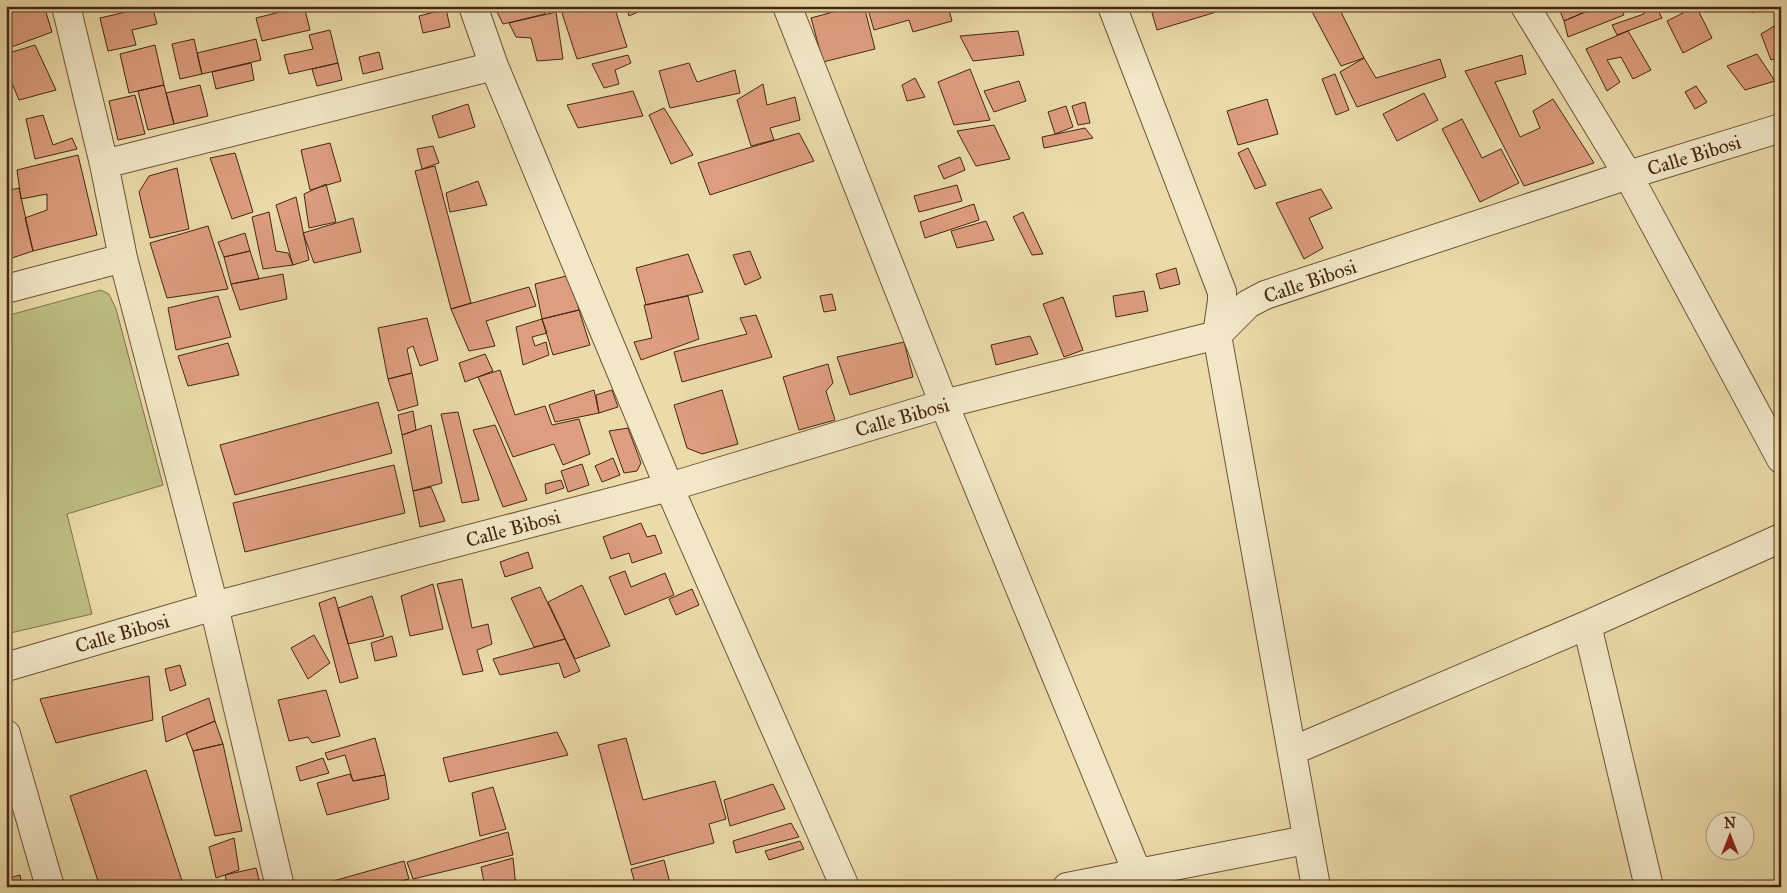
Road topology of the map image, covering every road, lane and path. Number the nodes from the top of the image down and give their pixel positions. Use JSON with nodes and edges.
{"nodes":[{"id":1,"x":66,"y":6,"type":"edge"},
{"id":2,"x":473,"y":6,"type":"edge"},
{"id":3,"x":787,"y":6,"type":"edge"},
{"id":4,"x":1112,"y":6,"type":"edge"},
{"id":5,"x":1525,"y":6,"type":"edge"},
{"id":6,"x":494,"y":66,"type":"junction"},
{"id":7,"x":1781,"y":128,"type":"edge"},
{"id":8,"x":104,"y":164,"type":"junction"},
{"id":9,"x":1628,"y":175,"type":"junction"},
{"id":10,"x":123,"y":258,"type":"junction"},
{"id":11,"x":6,"y":289,"type":"edge"},
{"id":12,"x":1217,"y":335,"type":"junction"},
{"id":13,"x":944,"y":404,"type":"junction"},
{"id":14,"x":1781,"y":459,"type":"edge"},
{"id":15,"x":669,"y":487,"type":"junction"},
{"id":16,"x":1781,"y":538,"type":"edge"},
{"id":17,"x":214,"y":606,"type":"junction"},
{"id":18,"x":1587,"y":625,"type":"junction"},
{"id":19,"x":6,"y":667,"type":"edge"},
{"id":20,"x":6,"y":734,"type":"edge"},
{"id":21,"x":1292,"y":751,"type":"junction"},
{"id":22,"x":1306,"y":840,"type":"junction"},
{"id":23,"x":1137,"y":872,"type":"junction"},
{"id":24,"x":50,"y":887,"type":"edge"},
{"id":25,"x":280,"y":887,"type":"edge"},
{"id":26,"x":844,"y":887,"type":"edge"},
{"id":27,"x":1067,"y":887,"type":"edge"},
{"id":28,"x":1316,"y":887,"type":"edge"},
{"id":29,"x":1649,"y":887,"type":"edge"}],
"edges":[{"from":1,"to":8,"type":"street"},
{"from":2,"to":6,"type":"street"},
{"from":3,"to":13,"type":"street"},
{"from":4,"to":12,"type":"street"},
{"from":5,"to":9,"type":"street"},
{"from":6,"to":8,"type":"street"},
{"from":6,"to":15,"type":"street"},
{"from":7,"to":9,"type":"street","name":"Calle Bibosi"},
{"from":8,"to":10,"type":"street"},
{"from":9,"to":12,"type":"street","name":"Calle Bibosi"},
{"from":9,"to":14,"type":"street"},
{"from":10,"to":11,"type":"street"},
{"from":10,"to":17,"type":"street"},
{"from":12,"to":13,"type":"street","name":"Calle Bibosi"},
{"from":12,"to":21,"type":"street"},
{"from":13,"to":15,"type":"street","name":"Calle Bibosi"},
{"from":13,"to":23,"type":"street"},
{"from":15,"to":17,"type":"street","name":"Calle Bibosi"},
{"from":15,"to":26,"type":"street"},
{"from":16,"to":18,"type":"street"},
{"from":17,"to":19,"type":"street","name":"Calle Bibosi"},
{"from":17,"to":25,"type":"street"},
{"from":18,"to":21,"type":"street"},
{"from":18,"to":29,"type":"street"},
{"from":20,"to":24,"type":"street"},
{"from":21,"to":22,"type":"street"},
{"from":22,"to":23,"type":"street"},
{"from":22,"to":28,"type":"street"},
{"from":23,"to":27,"type":"street"}]}
